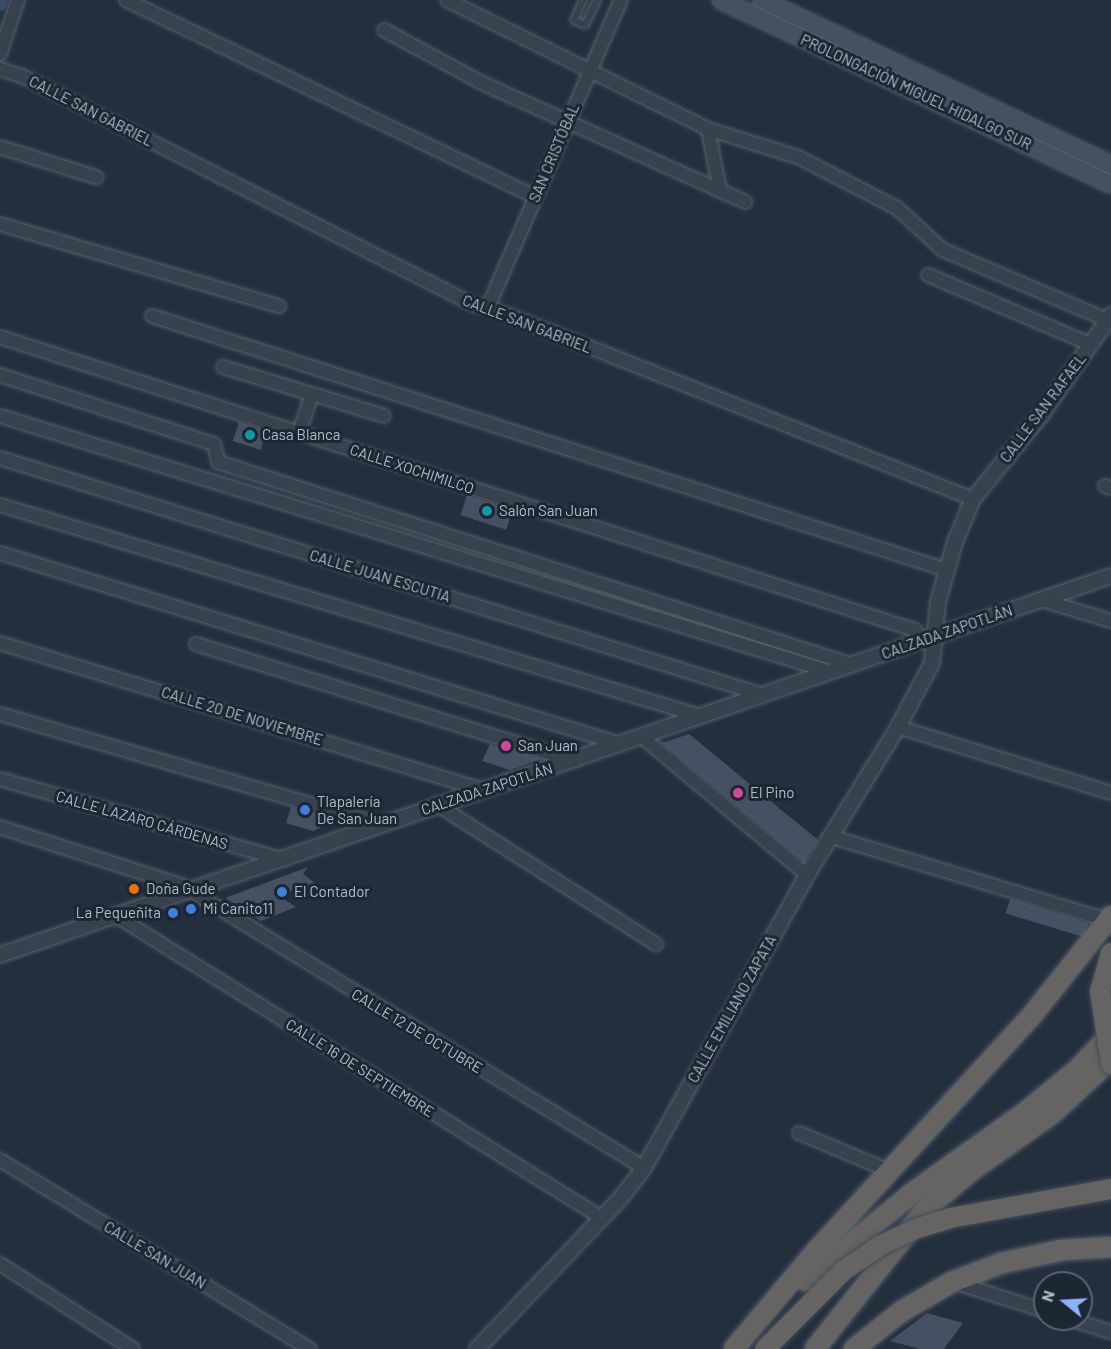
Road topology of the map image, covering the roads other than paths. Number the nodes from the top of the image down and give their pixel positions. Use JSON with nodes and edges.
{"nodes":[{"id":1,"x":18,"y":0,"type":"edge"},
{"id":2,"x":126,"y":0,"type":"edge"},
{"id":3,"x":447,"y":0,"type":"edge"},
{"id":4,"x":583,"y":0,"type":"edge"},
{"id":5,"x":597,"y":0,"type":"edge"},
{"id":6,"x":621,"y":0,"type":"edge"},
{"id":7,"x":721,"y":0,"type":"edge"},
{"id":8,"x":762,"y":0,"type":"edge"},
{"id":9,"x":384,"y":30,"type":"dead end"},
{"id":10,"x":0,"y":54,"type":"edge"},
{"id":11,"x":0,"y":69,"type":"edge"},
{"id":12,"x":590,"y":69,"type":"junction"},
{"id":13,"x":567,"y":122,"type":"junction"},
{"id":14,"x":708,"y":129,"type":"junction"},
{"id":15,"x":0,"y":147,"type":"edge"},
{"id":16,"x":1111,"y":165,"type":"edge"},
{"id":17,"x":96,"y":177,"type":"dead end"},
{"id":18,"x":1111,"y":184,"type":"edge"},
{"id":19,"x":720,"y":191,"type":"junction"},
{"id":20,"x":535,"y":197,"type":"junction"},
{"id":21,"x":745,"y":202,"type":"dead end"},
{"id":22,"x":0,"y":224,"type":"edge"},
{"id":23,"x":928,"y":275,"type":"dead end"},
{"id":24,"x":279,"y":306,"type":"dead end"},
{"id":25,"x":488,"y":307,"type":"junction"},
{"id":26,"x":152,"y":316,"type":"dead end"},
{"id":27,"x":1108,"y":323,"type":"edge"},
{"id":28,"x":0,"y":337,"type":"edge"},
{"id":29,"x":1090,"y":344,"type":"junction"},
{"id":30,"x":223,"y":366,"type":"dead end"},
{"id":31,"x":0,"y":375,"type":"edge"},
{"id":32,"x":312,"y":394,"type":"junction"},
{"id":33,"x":0,"y":416,"type":"edge"},
{"id":34,"x":384,"y":416,"type":"dead end"},
{"id":35,"x":299,"y":433,"type":"junction"},
{"id":36,"x":0,"y":458,"type":"edge"},
{"id":37,"x":972,"y":499,"type":"junction"},
{"id":38,"x":0,"y":505,"type":"edge"},
{"id":39,"x":0,"y":553,"type":"edge"},
{"id":40,"x":947,"y":570,"type":"junction"},
{"id":41,"x":1111,"y":576,"type":"edge"},
{"id":42,"x":1042,"y":600,"type":"junction"},
{"id":43,"x":1111,"y":621,"type":"edge"},
{"id":44,"x":938,"y":636,"type":"junction"},
{"id":45,"x":918,"y":642,"type":"junction"},
{"id":46,"x":0,"y":643,"type":"edge"},
{"id":47,"x":196,"y":644,"type":"dead end"},
{"id":48,"x":853,"y":665,"type":"junction"},
{"id":49,"x":831,"y":672,"type":"junction"},
{"id":50,"x":760,"y":694,"type":"junction"},
{"id":51,"x":0,"y":714,"type":"edge"},
{"id":52,"x":697,"y":715,"type":"junction"},
{"id":53,"x":898,"y":727,"type":"junction"},
{"id":54,"x":641,"y":736,"type":"junction"},
{"id":55,"x":620,"y":744,"type":"junction"},
{"id":56,"x":574,"y":761,"type":"junction"},
{"id":57,"x":0,"y":779,"type":"edge"},
{"id":58,"x":483,"y":790,"type":"junction"},
{"id":59,"x":1111,"y":793,"type":"edge"},
{"id":60,"x":436,"y":804,"type":"junction"},
{"id":61,"x":383,"y":825,"type":"junction"},
{"id":62,"x":0,"y":827,"type":"edge"},
{"id":63,"x":830,"y":836,"type":"junction"},
{"id":64,"x":284,"y":861,"type":"junction"},
{"id":65,"x":807,"y":875,"type":"junction"},
{"id":66,"x":191,"y":893,"type":"junction"},
{"id":67,"x":118,"y":917,"type":"junction"},
{"id":68,"x":1109,"y":918,"type":"edge"},
{"id":69,"x":656,"y":944,"type":"dead end"},
{"id":70,"x":1111,"y":953,"type":"edge"},
{"id":71,"x":0,"y":955,"type":"edge"},
{"id":72,"x":1111,"y":1034,"type":"edge"},
{"id":73,"x":1111,"y":1062,"type":"edge"},
{"id":74,"x":799,"y":1133,"type":"dead end"},
{"id":75,"x":0,"y":1160,"type":"edge"},
{"id":76,"x":644,"y":1168,"type":"junction"},
{"id":77,"x":890,"y":1171,"type":"junction"},
{"id":78,"x":1111,"y":1189,"type":"edge"},
{"id":79,"x":602,"y":1218,"type":"junction"},
{"id":80,"x":1111,"y":1247,"type":"edge"},
{"id":81,"x":0,"y":1264,"type":"edge"},
{"id":82,"x":952,"y":1282,"type":"junction"},
{"id":83,"x":1033,"y":1307,"type":"edge"},
{"id":84,"x":1093,"y":1326,"type":"edge"},
{"id":85,"x":1111,"y":1332,"type":"edge"},
{"id":86,"x":133,"y":1349,"type":"edge"},
{"id":87,"x":310,"y":1349,"type":"edge"},
{"id":88,"x":477,"y":1349,"type":"edge"},
{"id":89,"x":734,"y":1349,"type":"edge"},
{"id":90,"x":743,"y":1349,"type":"edge"},
{"id":91,"x":765,"y":1349,"type":"edge"},
{"id":92,"x":815,"y":1349,"type":"edge"},
{"id":93,"x":854,"y":1349,"type":"edge"}],
"edges":[{"from":1,"to":10,"type":"street"},
{"from":2,"to":20,"type":"street"},
{"from":3,"to":12,"type":"street"},
{"from":4,"to":5,"type":"lane"},
{"from":6,"to":12,"type":"street","name":"SAN CRISTÓBAL"},
{"from":7,"to":18,"type":"main road","name":"PROLONGACIÓN MIGUEL HIDALGO SUR"},
{"from":8,"to":16,"type":"main road","name":"PROLONGACIÓN MIGUEL HIDALGO SUR"},
{"from":9,"to":13,"type":"street"},
{"from":11,"to":25,"type":"street","name":"CALLE SAN GABRIEL"},
{"from":12,"to":13,"type":"street","name":"SAN CRISTÓBAL"},
{"from":12,"to":14,"type":"street"},
{"from":13,"to":19,"type":"street"},
{"from":13,"to":20,"type":"street","name":"SAN CRISTÓBAL"},
{"from":14,"to":19,"type":"street"},
{"from":14,"to":27,"type":"street"},
{"from":15,"to":17,"type":"street"},
{"from":19,"to":21,"type":"street"},
{"from":20,"to":25,"type":"street","name":"SAN CRISTÓBAL"},
{"from":22,"to":24,"type":"street"},
{"from":23,"to":29,"type":"street"},
{"from":25,"to":37,"type":"street","name":"CALLE SAN GABRIEL"},
{"from":26,"to":40,"type":"street"},
{"from":27,"to":29,"type":"street","name":"CALLE SAN RAFAEL"},
{"from":28,"to":35,"type":"street","name":"CALLE XOCHIMILCO"},
{"from":29,"to":37,"type":"street","name":"CALLE SAN RAFAEL"},
{"from":30,"to":32,"type":"street"},
{"from":31,"to":48,"type":"street"},
{"from":32,"to":34,"type":"street"},
{"from":32,"to":35,"type":"street"},
{"from":33,"to":49,"type":"street"},
{"from":35,"to":45,"type":"street","name":"CALLE XOCHIMILCO"},
{"from":36,"to":50,"type":"street","name":"CALLE JUAN ESCUTIA"},
{"from":37,"to":40,"type":"street","name":"CALLE SAN RAFAEL"},
{"from":38,"to":52,"type":"street"},
{"from":39,"to":55,"type":"street"},
{"from":40,"to":44,"type":"street","name":"CALLE EMILIANO ZAPATA"},
{"from":41,"to":42,"type":"street","name":"CALZADA ZAPOTLÁN"},
{"from":42,"to":43,"type":"street"},
{"from":42,"to":44,"type":"street","name":"CALZADA ZAPOTLÁN"},
{"from":44,"to":45,"type":"street","name":"CALZADA ZAPOTLÁN"},
{"from":44,"to":53,"type":"street","name":"CALLE EMILIANO ZAPATA"},
{"from":45,"to":48,"type":"street","name":"CALZADA ZAPOTLÁN"},
{"from":46,"to":58,"type":"street","name":"CALLE 20 DE NOVIEMBRE"},
{"from":47,"to":56,"type":"street"},
{"from":48,"to":49,"type":"street","name":"CALZADA ZAPOTLÁN"},
{"from":49,"to":50,"type":"street","name":"CALZADA ZAPOTLÁN"},
{"from":50,"to":52,"type":"street","name":"CALZADA ZAPOTLÁN"},
{"from":51,"to":61,"type":"street"},
{"from":52,"to":54,"type":"street","name":"CALZADA ZAPOTLÁN"},
{"from":53,"to":59,"type":"street"},
{"from":53,"to":63,"type":"street","name":"CALLE EMILIANO ZAPATA"},
{"from":54,"to":55,"type":"street","name":"CALZADA ZAPOTLÁN"},
{"from":54,"to":65,"type":"street"},
{"from":55,"to":56,"type":"street","name":"CALZADA ZAPOTLÁN"},
{"from":56,"to":58,"type":"street","name":"CALZADA ZAPOTLÁN"},
{"from":57,"to":64,"type":"street","name":"CALLE LAZARO CÁRDENAS"},
{"from":58,"to":60,"type":"street","name":"CALZADA ZAPOTLÁN"},
{"from":60,"to":61,"type":"street","name":"CALZADA ZAPOTLÁN"},
{"from":60,"to":69,"type":"street"},
{"from":61,"to":64,"type":"street","name":"CALZADA ZAPOTLÁN"},
{"from":62,"to":66,"type":"street","name":"CALLE 12 DE OCTUBRE"},
{"from":63,"to":65,"type":"street","name":"CALLE EMILIANO ZAPATA"},
{"from":63,"to":68,"type":"street"},
{"from":64,"to":66,"type":"street","name":"CALZADA ZAPOTLÁN"},
{"from":65,"to":76,"type":"street","name":"CALLE EMILIANO ZAPATA"},
{"from":66,"to":67,"type":"street","name":"CALZADA ZAPOTLÁN"},
{"from":66,"to":76,"type":"street","name":"CALLE 12 DE OCTUBRE"},
{"from":67,"to":71,"type":"street","name":"CALZADA ZAPOTLÁN"},
{"from":67,"to":79,"type":"street","name":"CALLE 16 DE SEPTIEMBRE"},
{"from":68,"to":77,"type":"highway"},
{"from":70,"to":73,"type":"highway","bridge":true},
{"from":72,"to":90,"type":"highway"},
{"from":73,"to":92,"type":"highway"},
{"from":74,"to":77,"type":"street"},
{"from":75,"to":87,"type":"street","name":"CALLE SAN JUAN"},
{"from":76,"to":79,"type":"street","name":"CALLE EMILIANO ZAPATA"},
{"from":77,"to":89,"type":"highway"},
{"from":78,"to":91,"type":"highway","bridge":true},
{"from":79,"to":88,"type":"street","name":"CALLE EMILIANO ZAPATA"},
{"from":80,"to":82,"type":"highway"},
{"from":81,"to":86,"type":"street"},
{"from":82,"to":83,"type":"street"},
{"from":82,"to":93,"type":"highway"},
{"from":84,"to":85,"type":"street"}]}
